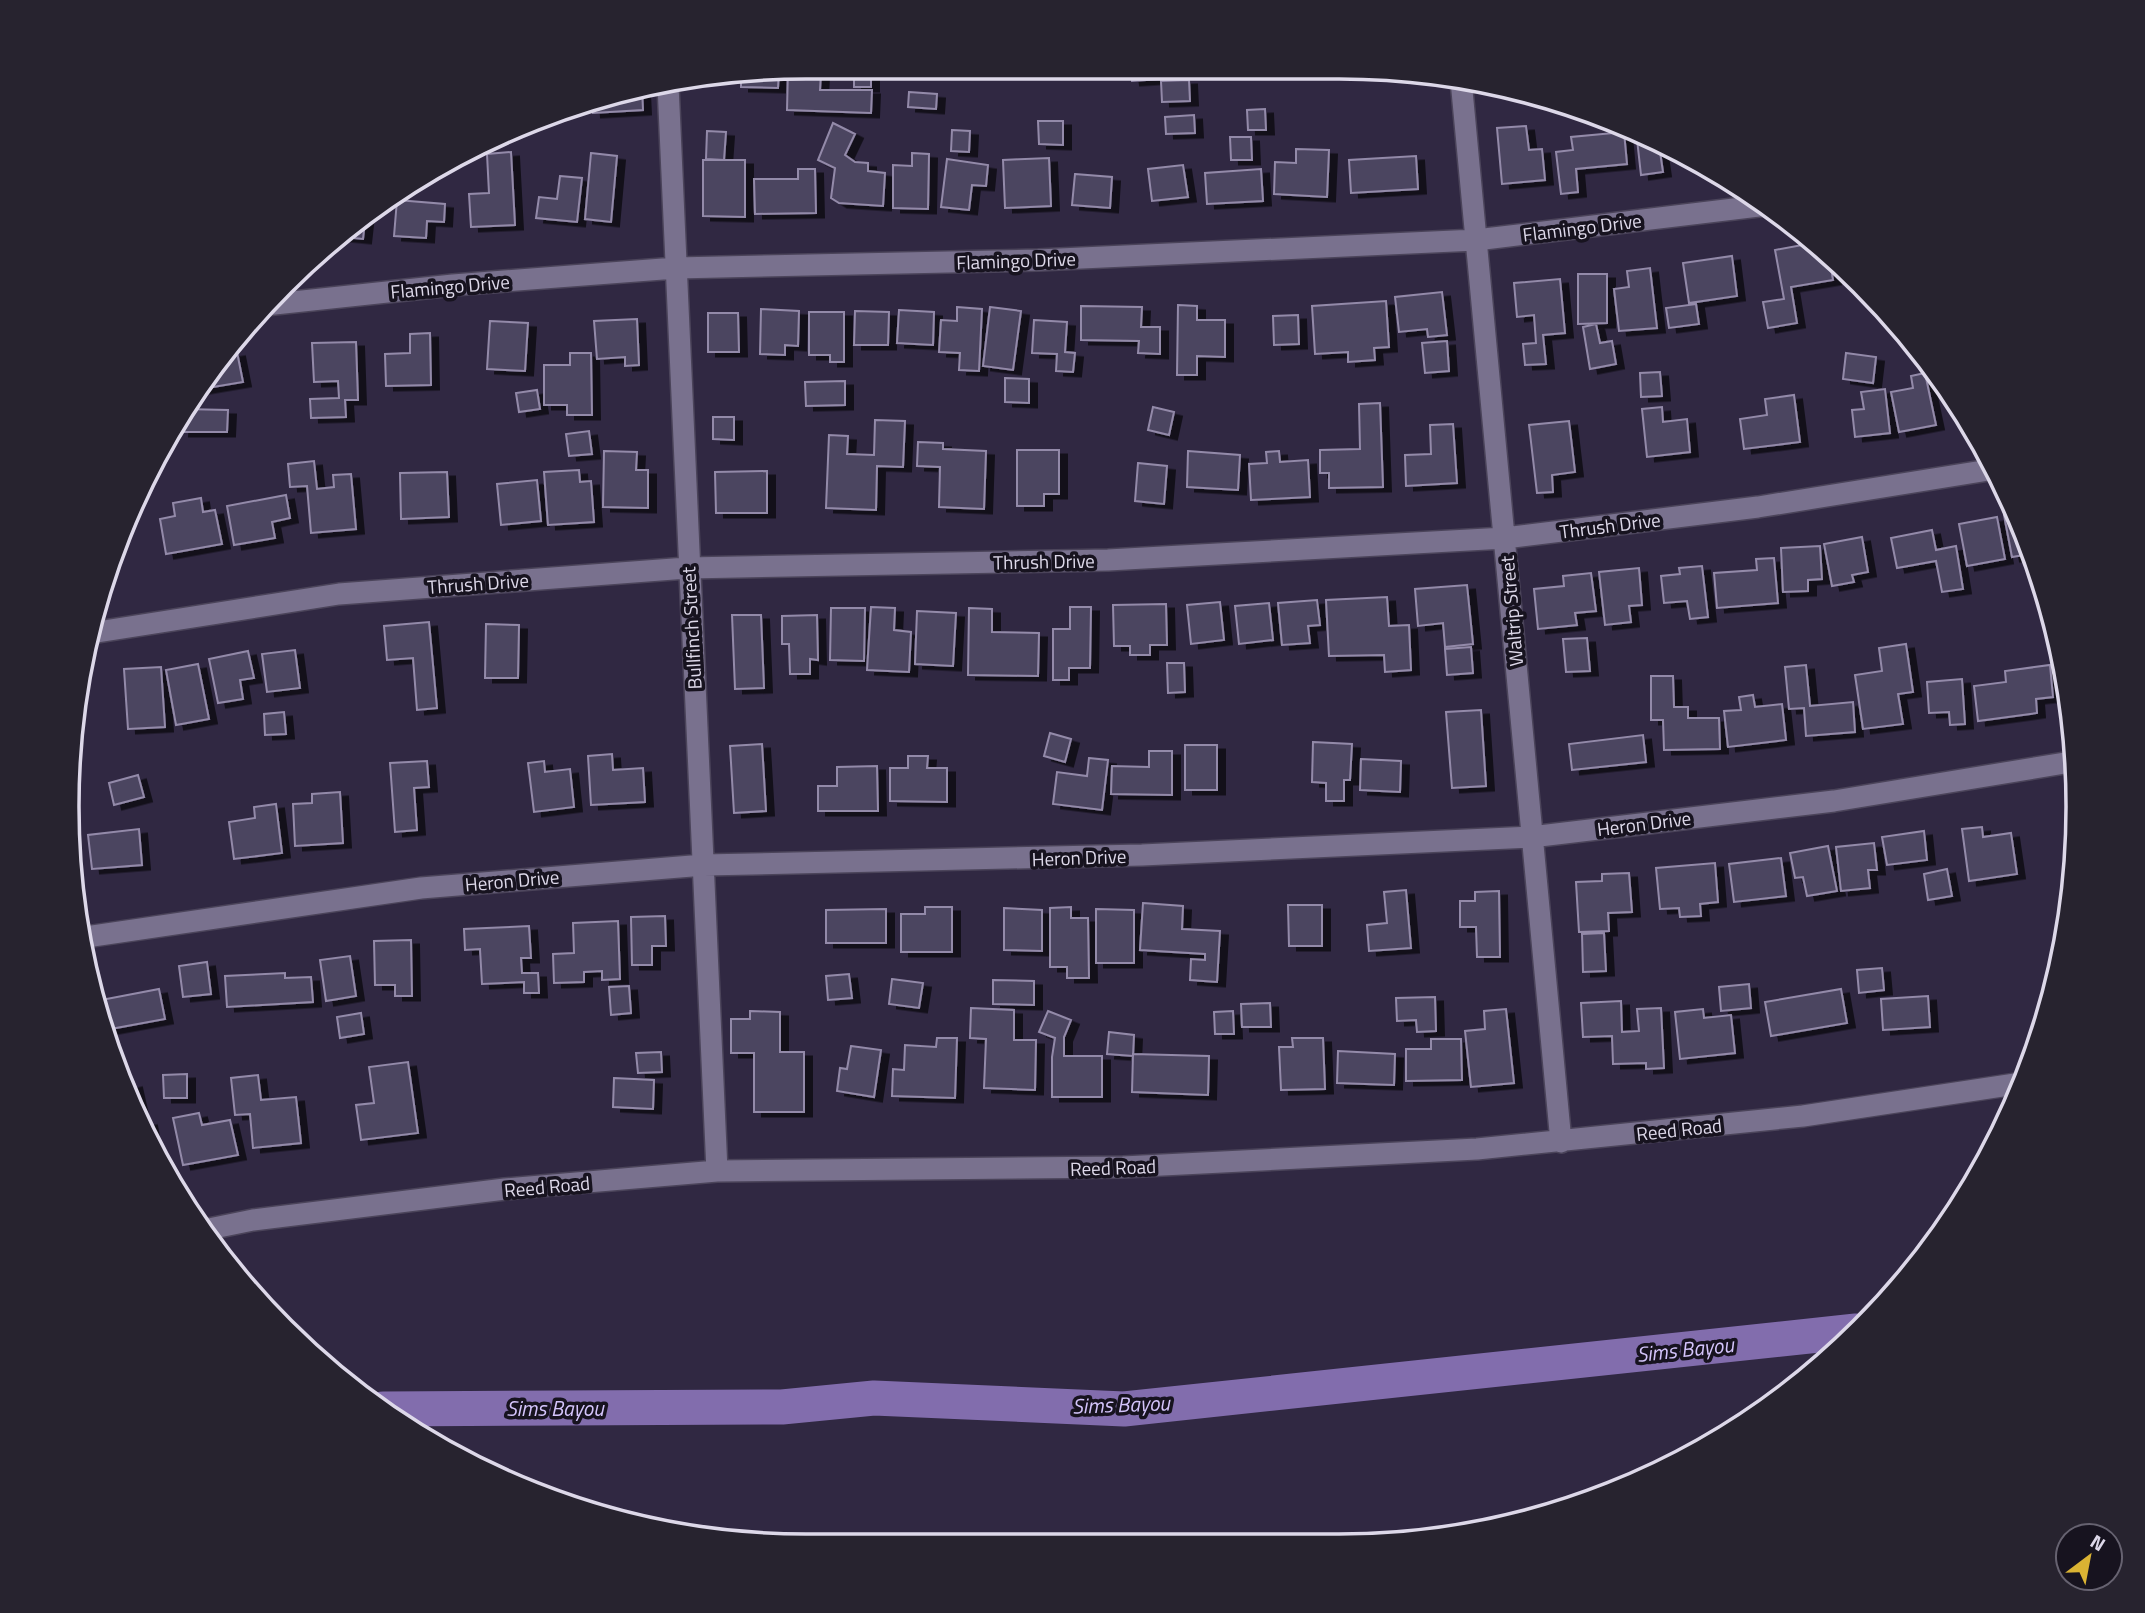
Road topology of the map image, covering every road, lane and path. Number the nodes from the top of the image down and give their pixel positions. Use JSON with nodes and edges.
{"nodes":[{"id":1,"x":1462,"y":90,"type":"edge"},
{"id":2,"x":668,"y":92,"type":"edge"},
{"id":3,"x":1751,"y":207,"type":"edge"},
{"id":4,"x":1476,"y":240,"type":"junction"},
{"id":5,"x":676,"y":268,"type":"junction"},
{"id":6,"x":281,"y":303,"type":"edge"},
{"id":7,"x":1983,"y":470,"type":"edge"},
{"id":8,"x":1505,"y":538,"type":"junction"},
{"id":9,"x":687,"y":568,"type":"junction"},
{"id":10,"x":101,"y":630,"type":"edge"},
{"id":11,"x":2065,"y":763,"type":"edge"},
{"id":12,"x":1531,"y":837,"type":"junction"},
{"id":13,"x":704,"y":865,"type":"junction"},
{"id":14,"x":91,"y":936,"type":"edge"},
{"id":15,"x":2011,"y":1085,"type":"edge"},
{"id":16,"x":1561,"y":1142,"type":"junction"},
{"id":17,"x":717,"y":1171,"type":"junction"},
{"id":18,"x":213,"y":1228,"type":"edge"}],
"edges":[{"from":1,"to":4,"type":"street","name":"Waltrip Street"},
{"from":2,"to":5,"type":"street","name":"Bullfinch Street"},
{"from":3,"to":4,"type":"street","name":"Flamingo Drive"},
{"from":4,"to":5,"type":"street","name":"Flamingo Drive"},
{"from":4,"to":8,"type":"street","name":"Waltrip Street"},
{"from":5,"to":6,"type":"street","name":"Flamingo Drive"},
{"from":5,"to":9,"type":"street","name":"Bullfinch Street"},
{"from":7,"to":8,"type":"street","name":"Thrush Drive"},
{"from":8,"to":9,"type":"street","name":"Thrush Drive"},
{"from":8,"to":12,"type":"street","name":"Waltrip Street"},
{"from":9,"to":10,"type":"street","name":"Thrush Drive"},
{"from":9,"to":13,"type":"street","name":"Bullfinch Street"},
{"from":11,"to":12,"type":"street","name":"Heron Drive"},
{"from":12,"to":13,"type":"street","name":"Heron Drive"},
{"from":12,"to":16,"type":"street","name":"Waltrip Street"},
{"from":13,"to":14,"type":"street","name":"Heron Drive"},
{"from":13,"to":17,"type":"street","name":"Bullfinch Street"},
{"from":15,"to":16,"type":"street","name":"Reed Road"},
{"from":16,"to":17,"type":"street","name":"Reed Road"},
{"from":17,"to":18,"type":"street","name":"Reed Road"}]}
